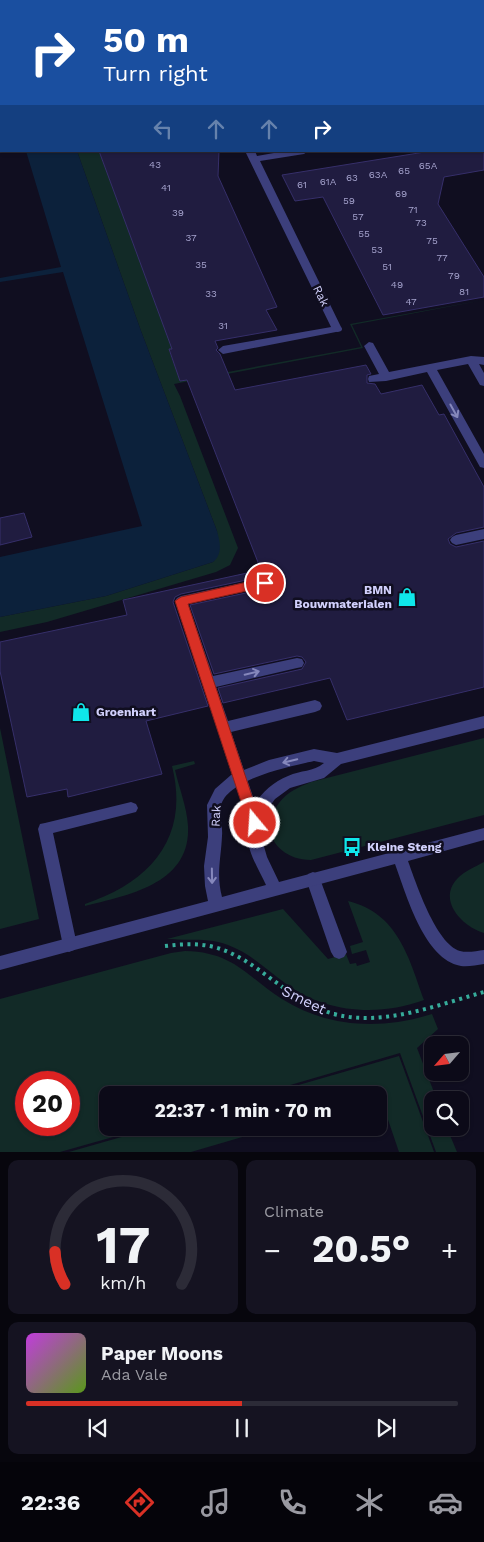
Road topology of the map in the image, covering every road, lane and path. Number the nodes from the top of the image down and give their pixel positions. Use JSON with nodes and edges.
{"nodes":[{"id":1,"x":291,"y":152,"type":"edge"},
{"id":2,"x":252,"y":155,"type":"edge"},
{"id":3,"x":369,"y":346,"type":"dead end"},
{"id":4,"x":223,"y":350,"type":"dead end"},
{"id":5,"x":471,"y":360,"type":"junction"},
{"id":6,"x":484,"y":361,"type":"edge"},
{"id":7,"x":430,"y":368,"type":"junction"},
{"id":8,"x":386,"y":377,"type":"junction"},
{"id":9,"x":373,"y":379,"type":"dead end"},
{"id":10,"x":484,"y":382,"type":"edge"},
{"id":11,"x":484,"y":464,"type":"edge"},
{"id":12,"x":484,"y":534,"type":"edge"},
{"id":13,"x":456,"y":540,"type":"dead end"},
{"id":14,"x":265,"y":583,"type":"dead end"},
{"id":15,"x":297,"y":663,"type":"dead end"},
{"id":16,"x":208,"y":683,"type":"junction"},
{"id":17,"x":315,"y":706,"type":"dead end"},
{"id":18,"x":484,"y":722,"type":"edge"},
{"id":19,"x":223,"y":728,"type":"junction"},
{"id":20,"x":337,"y":759,"type":"junction"},
{"id":21,"x":240,"y":777,"type":"junction"},
{"id":22,"x":130,"y":808,"type":"dead end"},
{"id":23,"x":255,"y":823,"type":"junction"},
{"id":24,"x":484,"y":834,"type":"edge"},
{"id":25,"x":399,"y":856,"type":"junction"},
{"id":26,"x":314,"y":880,"type":"junction"},
{"id":27,"x":275,"y":890,"type":"junction"},
{"id":28,"x":217,"y":906,"type":"junction"},
{"id":29,"x":152,"y":923,"type":"junction"},
{"id":30,"x":69,"y":945,"type":"junction"},
{"id":31,"x":339,"y":952,"type":"dead end"},
{"id":32,"x":484,"y":957,"type":"edge"},
{"id":33,"x":0,"y":964,"type":"edge"},
{"id":34,"x":484,"y":992,"type":"edge"}],
"edges":[{"from":1,"to":2,"type":"street","name":"Rak"},
{"from":2,"to":4,"type":"street","name":"Rak"},
{"from":3,"to":8,"type":"street"},
{"from":5,"to":6,"type":"street"},
{"from":5,"to":7,"type":"street"},
{"from":5,"to":10,"type":"street"},
{"from":7,"to":8,"type":"street"},
{"from":7,"to":11,"type":"street","one_way":true},
{"from":8,"to":9,"type":"street"},
{"from":12,"to":13,"type":"street"},
{"from":14,"to":16,"type":"street"},
{"from":16,"to":15,"type":"street","one_way":true},
{"from":16,"to":19,"type":"street"},
{"from":17,"to":19,"type":"street"},
{"from":18,"to":20,"type":"street","name":"Rak"},
{"from":19,"to":21,"type":"street"},
{"from":20,"to":21,"type":"street","name":"Rak","one_way":true},
{"from":20,"to":23,"type":"street","name":"Rak"},
{"from":21,"to":23,"type":"street"},
{"from":21,"to":28,"type":"street","name":"Rak","one_way":true},
{"from":22,"to":30,"type":"street"},
{"from":23,"to":27,"type":"street","name":"Rak"},
{"from":24,"to":25,"type":"street"},
{"from":25,"to":26,"type":"street"},
{"from":25,"to":32,"type":"street"},
{"from":26,"to":27,"type":"street"},
{"from":26,"to":31,"type":"street"},
{"from":27,"to":28,"type":"street"},
{"from":28,"to":29,"type":"street"},
{"from":29,"to":30,"type":"street"},
{"from":29,"to":34,"type":"path","name":"Smeet"},
{"from":30,"to":33,"type":"street"}]}
